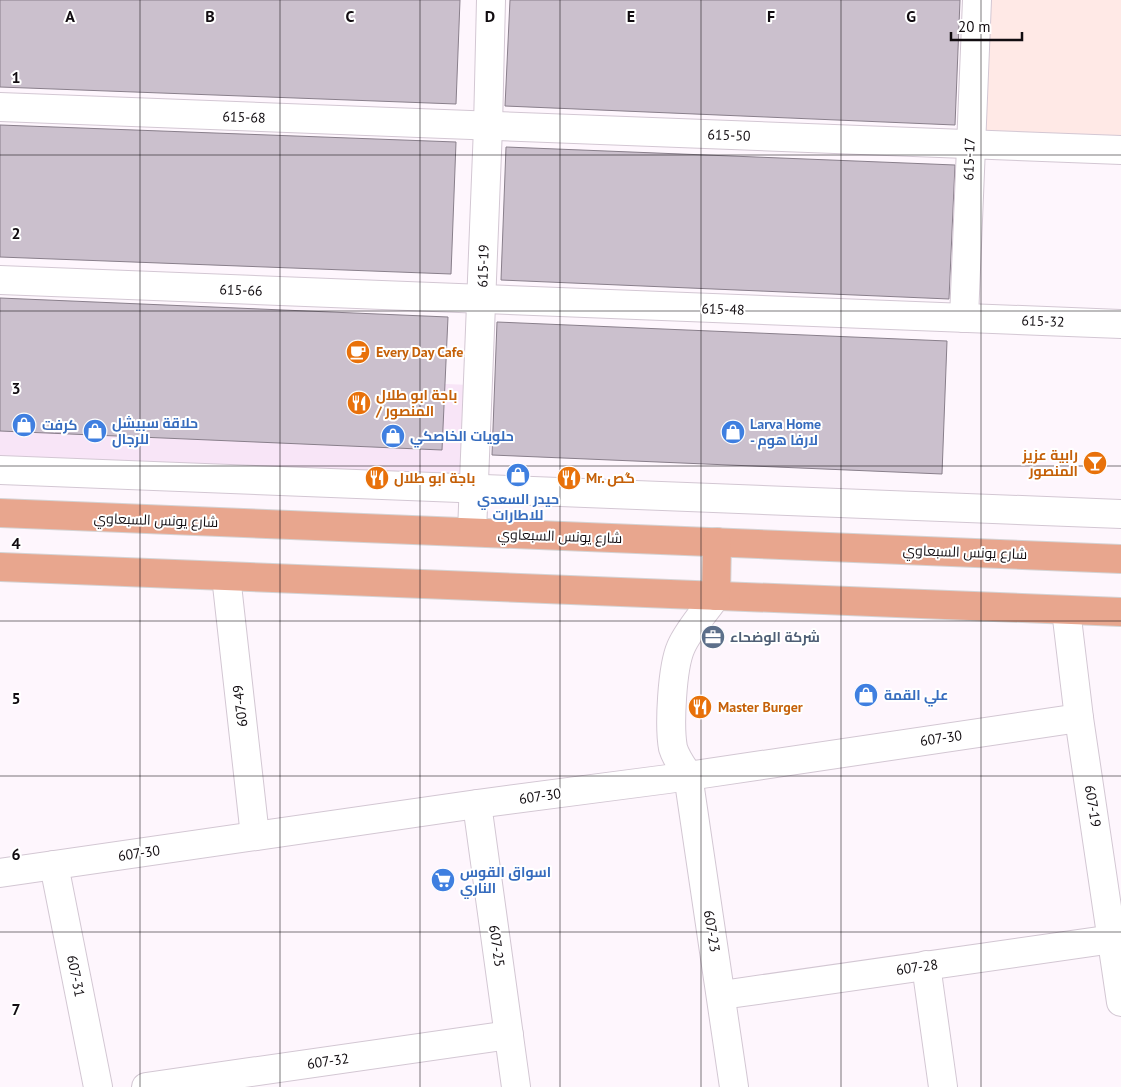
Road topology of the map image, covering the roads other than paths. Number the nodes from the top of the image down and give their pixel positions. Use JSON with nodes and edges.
{"nodes":[{"id":1,"x":491,"y":0,"type":"edge"},
{"id":2,"x":977,"y":0,"type":"edge"},
{"id":3,"x":0,"y":107,"type":"edge"},
{"id":4,"x":488,"y":126,"type":"junction"},
{"id":5,"x":970,"y":144,"type":"junction"},
{"id":6,"x":1121,"y":150,"type":"edge"},
{"id":7,"x":0,"y":280,"type":"edge"},
{"id":8,"x":481,"y":299,"type":"junction"},
{"id":9,"x":964,"y":318,"type":"junction"},
{"id":10,"x":1121,"y":324,"type":"edge"},
{"id":11,"x":0,"y":470,"type":"edge"},
{"id":12,"x":474,"y":488,"type":"junction"},
{"id":13,"x":0,"y":513,"type":"edge"},
{"id":14,"x":1121,"y":514,"type":"edge"},
{"id":15,"x":472,"y":532,"type":"junction"},
{"id":16,"x":717,"y":542,"type":"junction"},
{"id":17,"x":1121,"y":559,"type":"edge"},
{"id":18,"x":0,"y":567,"type":"edge"},
{"id":19,"x":226,"y":576,"type":"junction"},
{"id":20,"x":716,"y":596,"type":"junction"},
{"id":21,"x":1066,"y":610,"type":"junction"},
{"id":22,"x":1121,"y":612,"type":"edge"},
{"id":23,"x":1079,"y":718,"type":"junction"},
{"id":24,"x":688,"y":775,"type":"junction"},
{"id":25,"x":477,"y":804,"type":"junction"},
{"id":26,"x":256,"y":836,"type":"junction"},
{"id":27,"x":54,"y":865,"type":"junction"},
{"id":28,"x":0,"y":873,"type":"edge"},
{"id":29,"x":1113,"y":939,"type":"junction"},
{"id":30,"x":926,"y":965,"type":"junction"},
{"id":31,"x":722,"y":995,"type":"junction"},
{"id":32,"x":1121,"y":1002,"type":"edge"},
{"id":33,"x":509,"y":1035,"type":"junction"},
{"id":34,"x":98,"y":1087,"type":"edge"},
{"id":35,"x":146,"y":1087,"type":"edge"},
{"id":36,"x":516,"y":1087,"type":"edge"},
{"id":37,"x":734,"y":1087,"type":"edge"},
{"id":38,"x":943,"y":1087,"type":"edge"}],
"edges":[{"from":1,"to":4,"type":"street","name":"615-19"},
{"from":2,"to":5,"type":"street","name":"615-17"},
{"from":3,"to":4,"type":"street","name":"615-68"},
{"from":4,"to":5,"type":"street","name":"615-50"},
{"from":4,"to":8,"type":"street","name":"615-19"},
{"from":5,"to":6,"type":"street","name":"615-50"},
{"from":5,"to":9,"type":"street","name":"615-17"},
{"from":7,"to":8,"type":"street","name":"615-66"},
{"from":8,"to":9,"type":"street","name":"615-48"},
{"from":8,"to":12,"type":"street","name":"615-19"},
{"from":9,"to":10,"type":"street","name":"615-32"},
{"from":11,"to":12,"type":"street"},
{"from":12,"to":14,"type":"street"},
{"from":12,"to":15,"type":"street","name":"615-19"},
{"from":13,"to":15,"type":"main road","name":"شارع يونس السبعاوي"},
{"from":15,"to":16,"type":"main road","name":"شارع يونس السبعاوي"},
{"from":16,"to":17,"type":"main road","name":"شارع يونس السبعاوي"},
{"from":16,"to":20,"type":"main road"},
{"from":18,"to":19,"type":"main road"},
{"from":19,"to":20,"type":"main road"},
{"from":19,"to":26,"type":"street","name":"607-49"},
{"from":20,"to":21,"type":"main road"},
{"from":20,"to":24,"type":"street"},
{"from":21,"to":22,"type":"main road"},
{"from":21,"to":23,"type":"street","name":"607-19"},
{"from":23,"to":24,"type":"street","name":"607-30"},
{"from":23,"to":29,"type":"street","name":"607-19"},
{"from":24,"to":25,"type":"street","name":"607-30"},
{"from":24,"to":31,"type":"street","name":"607-23"},
{"from":25,"to":26,"type":"street","name":"607-30"},
{"from":25,"to":33,"type":"street","name":"607-25"},
{"from":26,"to":27,"type":"street","name":"607-30"},
{"from":27,"to":28,"type":"street","name":"607-30"},
{"from":27,"to":34,"type":"street","name":"607-31"},
{"from":29,"to":30,"type":"street","name":"607-28"},
{"from":29,"to":32,"type":"street","name":"607-19"},
{"from":30,"to":31,"type":"street","name":"607-28"},
{"from":30,"to":38,"type":"street"},
{"from":31,"to":37,"type":"street","name":"607-23"},
{"from":33,"to":35,"type":"street","name":"607-32"},
{"from":33,"to":36,"type":"street","name":"607-25"}]}
